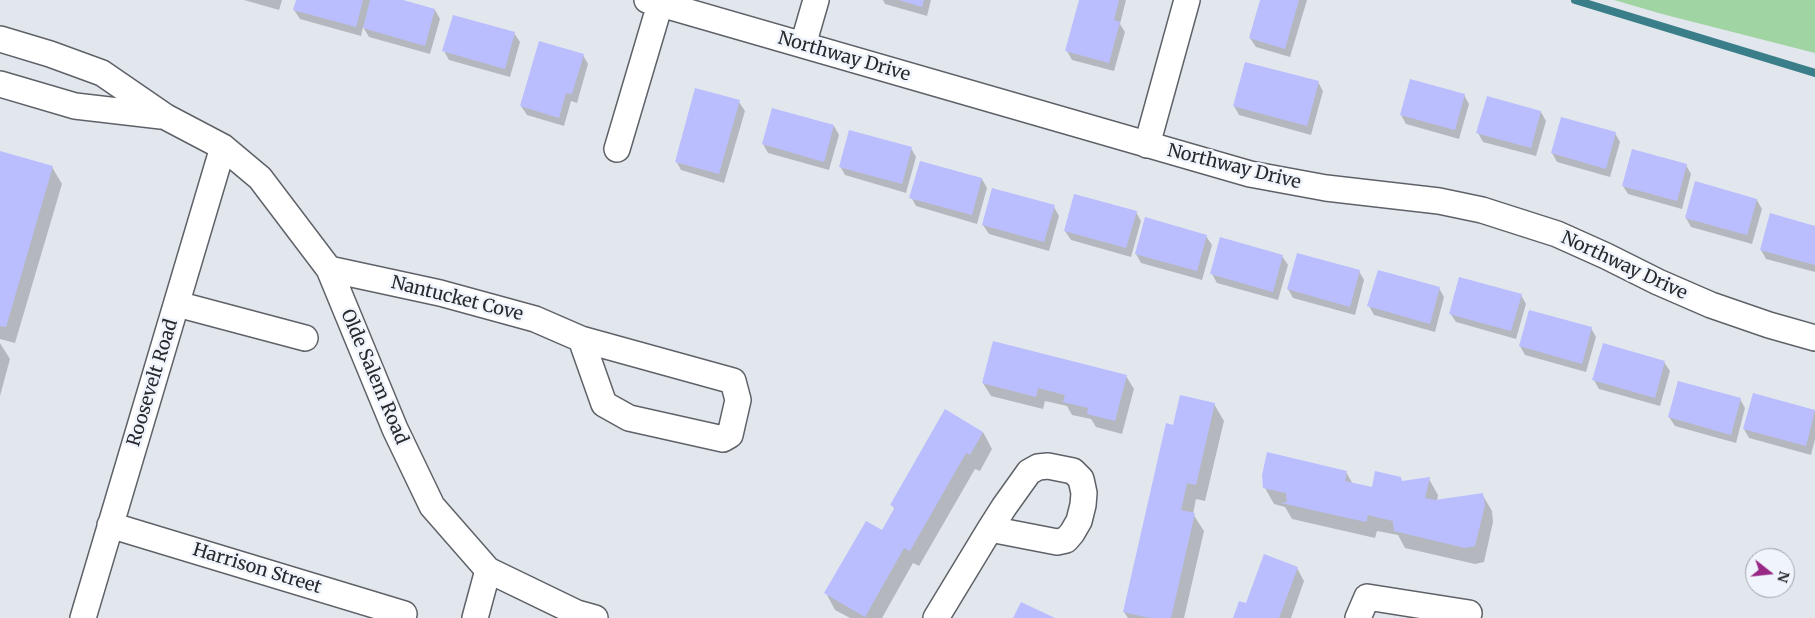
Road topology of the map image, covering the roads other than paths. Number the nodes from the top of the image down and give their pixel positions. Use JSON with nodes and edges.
{"nodes":[{"id":1,"x":816,"y":0,"type":"edge"},
{"id":2,"x":1187,"y":0,"type":"edge"},
{"id":3,"x":654,"y":2,"type":"edge"},
{"id":4,"x":0,"y":39,"type":"edge"},
{"id":5,"x":803,"y":45,"type":"junction"},
{"id":6,"x":0,"y":84,"type":"edge"},
{"id":7,"x":166,"y":116,"type":"junction"},
{"id":8,"x":1147,"y":145,"type":"junction"},
{"id":9,"x":224,"y":147,"type":"junction"},
{"id":10,"x":617,"y":148,"type":"dead end"},
{"id":11,"x":329,"y":269,"type":"junction"},
{"id":12,"x":177,"y":304,"type":"junction"},
{"id":13,"x":305,"y":338,"type":"dead end"},
{"id":14,"x":1815,"y":338,"type":"edge"},
{"id":15,"x":581,"y":339,"type":"junction"},
{"id":16,"x":110,"y":525,"type":"junction"},
{"id":17,"x":990,"y":529,"type":"dead end"},
{"id":18,"x":488,"y":570,"type":"junction"},
{"id":19,"x":1469,"y":613,"type":"dead end"},
{"id":20,"x":404,"y":614,"type":"dead end"},
{"id":21,"x":82,"y":618,"type":"edge"},
{"id":22,"x":475,"y":618,"type":"edge"},
{"id":23,"x":595,"y":618,"type":"edge"},
{"id":24,"x":936,"y":618,"type":"edge"},
{"id":25,"x":1358,"y":618,"type":"edge"}],
"edges":[{"from":1,"to":5,"type":"street"},
{"from":2,"to":8,"type":"street"},
{"from":3,"to":5,"type":"street","name":"Northway Drive"},
{"from":3,"to":10,"type":"street"},
{"from":4,"to":7,"type":"street","name":"Olde Salem Road"},
{"from":5,"to":8,"type":"street","name":"Northway Drive"},
{"from":6,"to":7,"type":"street","name":"Olde Salem Road"},
{"from":7,"to":9,"type":"street","name":"Olde Salem Road"},
{"from":8,"to":14,"type":"street","name":"Northway Drive"},
{"from":9,"to":11,"type":"street","name":"Olde Salem Road"},
{"from":9,"to":12,"type":"street","name":"Roosevelt Road"},
{"from":11,"to":15,"type":"street","name":"Nantucket Cove"},
{"from":11,"to":18,"type":"street","name":"Olde Salem Road"},
{"from":12,"to":13,"type":"street"},
{"from":12,"to":16,"type":"street","name":"Roosevelt Road"},
{"from":15,"to":15,"type":"street","name":"Nantucket Cove"},
{"from":16,"to":20,"type":"street","name":"Harrison Street"},
{"from":16,"to":21,"type":"street","name":"Roosevelt Road"},
{"from":17,"to":24,"type":"street"},
{"from":18,"to":22,"type":"street"},
{"from":18,"to":23,"type":"street","name":"Olde Salem Road"},
{"from":19,"to":25,"type":"street"}]}
